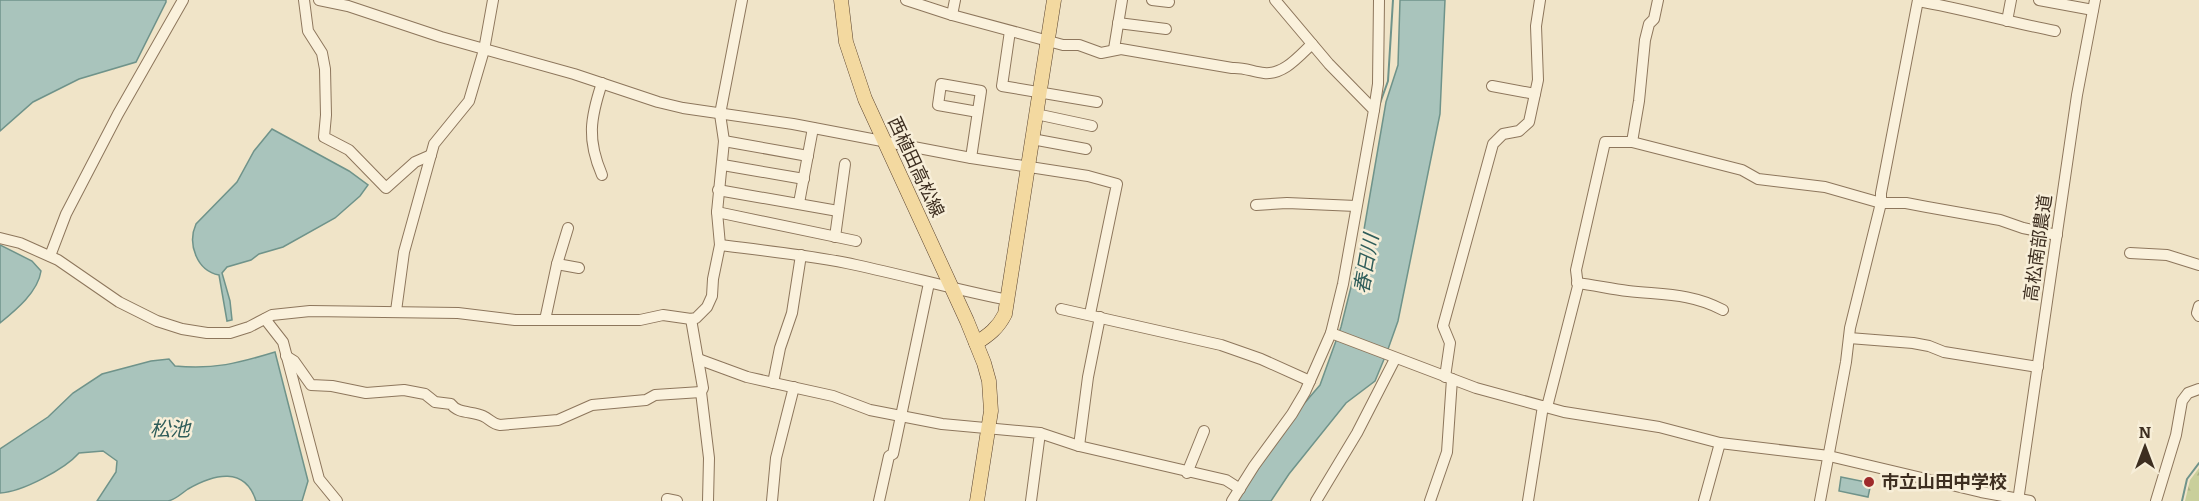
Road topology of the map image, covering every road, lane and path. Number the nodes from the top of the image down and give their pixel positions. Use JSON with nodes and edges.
{"nodes":[{"id":1,"x":183,"y":0,"type":"edge"},
{"id":2,"x":304,"y":0,"type":"edge"},
{"id":3,"x":320,"y":0,"type":"edge"},
{"id":4,"x":493,"y":0,"type":"edge"},
{"id":5,"x":742,"y":0,"type":"edge"},
{"id":6,"x":841,"y":0,"type":"edge"},
{"id":7,"x":906,"y":0,"type":"edge"},
{"id":8,"x":955,"y":0,"type":"edge"},
{"id":9,"x":1054,"y":0,"type":"edge"},
{"id":10,"x":1122,"y":0,"type":"edge"},
{"id":11,"x":1152,"y":0,"type":"edge"},
{"id":12,"x":1275,"y":0,"type":"edge"},
{"id":13,"x":1379,"y":0,"type":"edge"},
{"id":14,"x":1540,"y":0,"type":"edge"},
{"id":15,"x":1658,"y":0,"type":"edge"},
{"id":16,"x":2011,"y":0,"type":"edge"},
{"id":17,"x":2039,"y":0,"type":"edge"},
{"id":18,"x":1918,"y":1,"type":"edge"},
{"id":19,"x":1169,"y":2,"type":"dead end"},
{"id":20,"x":1966,"y":5,"type":"edge"},
{"id":21,"x":2094,"y":5,"type":"edge"},
{"id":22,"x":952,"y":15,"type":"junction"},
{"id":23,"x":2007,"y":21,"type":"junction"},
{"id":24,"x":1118,"y":22,"type":"junction"},
{"id":25,"x":1166,"y":29,"type":"dead end"},
{"id":26,"x":1011,"y":31,"type":"junction"},
{"id":27,"x":2055,"y":31,"type":"dead end"},
{"id":28,"x":1048,"y":41,"type":"junction"},
{"id":29,"x":1312,"y":44,"type":"junction"},
{"id":30,"x":484,"y":50,"type":"junction"},
{"id":31,"x":1114,"y":50,"type":"junction"},
{"id":32,"x":602,"y":83,"type":"junction"},
{"id":33,"x":1492,"y":86,"type":"dead end"},
{"id":34,"x":1039,"y":93,"type":"junction"},
{"id":35,"x":1535,"y":94,"type":"junction"},
{"id":36,"x":1097,"y":102,"type":"dead end"},
{"id":37,"x":1374,"y":110,"type":"junction"},
{"id":38,"x":978,"y":112,"type":"dead end"},
{"id":39,"x":720,"y":114,"type":"junction"},
{"id":40,"x":1036,"y":114,"type":"junction"},
{"id":41,"x":1092,"y":126,"type":"dead end"},
{"id":42,"x":813,"y":128,"type":"junction"},
{"id":43,"x":1032,"y":139,"type":"junction"},
{"id":44,"x":724,"y":141,"type":"junction"},
{"id":45,"x":1632,"y":142,"type":"junction"},
{"id":46,"x":886,"y":143,"type":"junction"},
{"id":47,"x":1086,"y":149,"type":"dead end"},
{"id":48,"x":431,"y":155,"type":"junction"},
{"id":49,"x":808,"y":156,"type":"junction"},
{"id":50,"x":971,"y":158,"type":"junction"},
{"id":51,"x":845,"y":164,"type":"dead end"},
{"id":52,"x":723,"y":165,"type":"junction"},
{"id":53,"x":1028,"y":165,"type":"junction"},
{"id":54,"x":602,"y":175,"type":"dead end"},
{"id":55,"x":804,"y":178,"type":"junction"},
{"id":56,"x":718,"y":190,"type":"junction"},
{"id":57,"x":799,"y":203,"type":"junction"},
{"id":58,"x":1881,"y":203,"type":"junction"},
{"id":59,"x":1256,"y":205,"type":"dead end"},
{"id":60,"x":1356,"y":206,"type":"junction"},
{"id":61,"x":838,"y":211,"type":"junction"},
{"id":62,"x":717,"y":212,"type":"junction"},
{"id":63,"x":568,"y":228,"type":"dead end"},
{"id":64,"x":2057,"y":235,"type":"junction"},
{"id":65,"x":835,"y":237,"type":"junction"},
{"id":66,"x":0,"y":238,"type":"edge"},
{"id":67,"x":856,"y":241,"type":"dead end"},
{"id":68,"x":720,"y":245,"type":"junction"},
{"id":69,"x":2130,"y":253,"type":"dead end"},
{"id":70,"x":801,"y":255,"type":"junction"},
{"id":71,"x":50,"y":256,"type":"junction"},
{"id":72,"x":557,"y":264,"type":"junction"},
{"id":73,"x":2199,"y":266,"type":"edge"},
{"id":74,"x":579,"y":268,"type":"dead end"},
{"id":75,"x":929,"y":283,"type":"junction"},
{"id":76,"x":1578,"y":283,"type":"junction"},
{"id":77,"x":953,"y":290,"type":"junction"},
{"id":78,"x":1008,"y":300,"type":"junction"},
{"id":79,"x":2199,"y":306,"type":"edge"},
{"id":80,"x":1061,"y":309,"type":"dead end"},
{"id":81,"x":1723,"y":310,"type":"dead end"},
{"id":82,"x":396,"y":311,"type":"junction"},
{"id":83,"x":1095,"y":315,"type":"junction"},
{"id":84,"x":2199,"y":316,"type":"edge"},
{"id":85,"x":265,"y":319,"type":"junction"},
{"id":86,"x":691,"y":319,"type":"junction"},
{"id":87,"x":545,"y":320,"type":"junction"},
{"id":88,"x":1332,"y":334,"type":"junction"},
{"id":89,"x":1849,"y":338,"type":"junction"},
{"id":90,"x":976,"y":344,"type":"junction"},
{"id":91,"x":286,"y":356,"type":"junction"},
{"id":92,"x":1393,"y":358,"type":"junction"},
{"id":93,"x":698,"y":359,"type":"junction"},
{"id":94,"x":2038,"y":367,"type":"junction"},
{"id":95,"x":1448,"y":378,"type":"junction"},
{"id":96,"x":1310,"y":381,"type":"junction"},
{"id":97,"x":773,"y":383,"type":"junction"},
{"id":98,"x":794,"y":387,"type":"junction"},
{"id":99,"x":2198,"y":388,"type":"edge"},
{"id":100,"x":701,"y":392,"type":"junction"},
{"id":101,"x":1545,"y":406,"type":"junction"},
{"id":102,"x":902,"y":415,"type":"junction"},
{"id":103,"x":988,"y":429,"type":"junction"},
{"id":104,"x":1204,"y":431,"type":"dead end"},
{"id":105,"x":1040,"y":433,"type":"junction"},
{"id":106,"x":1720,"y":443,"type":"junction"},
{"id":107,"x":1078,"y":446,"type":"junction"},
{"id":108,"x":1829,"y":456,"type":"junction"},
{"id":109,"x":1187,"y":473,"type":"junction"},
{"id":110,"x":1240,"y":489,"type":"junction"},
{"id":111,"x":2018,"y":499,"type":"edge"},
{"id":112,"x":337,"y":501,"type":"edge"},
{"id":113,"x":708,"y":501,"type":"edge"},
{"id":114,"x":772,"y":501,"type":"edge"},
{"id":115,"x":879,"y":501,"type":"edge"},
{"id":116,"x":977,"y":501,"type":"edge"},
{"id":117,"x":1031,"y":501,"type":"edge"},
{"id":118,"x":1232,"y":501,"type":"edge"},
{"id":119,"x":1316,"y":501,"type":"edge"},
{"id":120,"x":1430,"y":501,"type":"edge"},
{"id":121,"x":1528,"y":501,"type":"edge"},
{"id":122,"x":1704,"y":501,"type":"edge"},
{"id":123,"x":1821,"y":501,"type":"edge"},
{"id":124,"x":2030,"y":501,"type":"edge"},
{"id":125,"x":2156,"y":501,"type":"edge"}],
"edges":[{"from":1,"to":71,"type":"street"},
{"from":2,"to":48,"type":"street"},
{"from":3,"to":30,"type":"street"},
{"from":4,"to":30,"type":"street"},
{"from":5,"to":39,"type":"street"},
{"from":6,"to":46,"type":"main road","name":"西植田高松線"},
{"from":7,"to":22,"type":"street"},
{"from":8,"to":22,"type":"street"},
{"from":9,"to":28,"type":"main road"},
{"from":10,"to":24,"type":"street"},
{"from":11,"to":19,"type":"street"},
{"from":12,"to":29,"type":"street"},
{"from":13,"to":37,"type":"street"},
{"from":14,"to":35,"type":"street"},
{"from":15,"to":45,"type":"street"},
{"from":16,"to":23,"type":"street"},
{"from":17,"to":21,"type":"street"},
{"from":18,"to":20,"type":"street"},
{"from":18,"to":58,"type":"street"},
{"from":20,"to":23,"type":"street"},
{"from":21,"to":64,"type":"street","name":"高松南部農道"},
{"from":22,"to":26,"type":"street"},
{"from":23,"to":27,"type":"street"},
{"from":24,"to":25,"type":"street"},
{"from":24,"to":31,"type":"street"},
{"from":26,"to":28,"type":"street"},
{"from":26,"to":34,"type":"street"},
{"from":28,"to":31,"type":"street"},
{"from":28,"to":34,"type":"main road"},
{"from":29,"to":31,"type":"street"},
{"from":29,"to":37,"type":"street"},
{"from":30,"to":32,"type":"street"},
{"from":30,"to":48,"type":"street"},
{"from":32,"to":39,"type":"street"},
{"from":32,"to":54,"type":"street"},
{"from":33,"to":35,"type":"street"},
{"from":34,"to":36,"type":"street"},
{"from":34,"to":40,"type":"main road"},
{"from":35,"to":95,"type":"street"},
{"from":37,"to":60,"type":"street"},
{"from":38,"to":50,"type":"street"},
{"from":39,"to":42,"type":"street"},
{"from":39,"to":44,"type":"street"},
{"from":40,"to":41,"type":"street"},
{"from":40,"to":43,"type":"main road"},
{"from":42,"to":46,"type":"street"},
{"from":42,"to":49,"type":"street"},
{"from":43,"to":47,"type":"street"},
{"from":43,"to":53,"type":"main road"},
{"from":44,"to":49,"type":"street"},
{"from":44,"to":52,"type":"street"},
{"from":45,"to":58,"type":"street"},
{"from":45,"to":76,"type":"street"},
{"from":46,"to":50,"type":"street"},
{"from":46,"to":77,"type":"main road","name":"西植田高松線"},
{"from":48,"to":82,"type":"street"},
{"from":49,"to":55,"type":"street"},
{"from":50,"to":53,"type":"street"},
{"from":51,"to":61,"type":"street"},
{"from":52,"to":55,"type":"street"},
{"from":52,"to":56,"type":"street"},
{"from":53,"to":78,"type":"main road"},
{"from":53,"to":83,"type":"street"},
{"from":55,"to":57,"type":"street"},
{"from":56,"to":57,"type":"street"},
{"from":56,"to":62,"type":"street"},
{"from":57,"to":61,"type":"street"},
{"from":58,"to":64,"type":"street"},
{"from":58,"to":89,"type":"street"},
{"from":59,"to":60,"type":"street"},
{"from":60,"to":88,"type":"street"},
{"from":61,"to":65,"type":"street"},
{"from":62,"to":65,"type":"street"},
{"from":62,"to":68,"type":"street"},
{"from":63,"to":72,"type":"street"},
{"from":64,"to":94,"type":"street","name":"高松南部農道"},
{"from":65,"to":67,"type":"street"},
{"from":66,"to":71,"type":"street"},
{"from":68,"to":70,"type":"street"},
{"from":68,"to":86,"type":"street"},
{"from":69,"to":73,"type":"street"},
{"from":70,"to":75,"type":"street"},
{"from":70,"to":97,"type":"street"},
{"from":71,"to":85,"type":"street"},
{"from":72,"to":74,"type":"street"},
{"from":72,"to":87,"type":"street"},
{"from":75,"to":77,"type":"street"},
{"from":75,"to":102,"type":"street"},
{"from":76,"to":81,"type":"street"},
{"from":76,"to":101,"type":"street"},
{"from":77,"to":78,"type":"street"},
{"from":77,"to":90,"type":"main road","name":"西植田高松線"},
{"from":78,"to":90,"type":"main road"},
{"from":79,"to":84,"type":"street"},
{"from":80,"to":83,"type":"street"},
{"from":82,"to":85,"type":"street"},
{"from":82,"to":87,"type":"street"},
{"from":83,"to":96,"type":"street"},
{"from":83,"to":107,"type":"street"},
{"from":85,"to":91,"type":"street"},
{"from":86,"to":87,"type":"street"},
{"from":86,"to":93,"type":"street"},
{"from":88,"to":92,"type":"street"},
{"from":88,"to":96,"type":"street"},
{"from":89,"to":94,"type":"street"},
{"from":89,"to":108,"type":"street"},
{"from":90,"to":103,"type":"main road","name":"西植田高松線"},
{"from":91,"to":100,"type":"street"},
{"from":91,"to":112,"type":"street"},
{"from":92,"to":95,"type":"street"},
{"from":92,"to":119,"type":"street"},
{"from":93,"to":97,"type":"street"},
{"from":93,"to":100,"type":"street"},
{"from":94,"to":111,"type":"street","name":"高松南部農道"},
{"from":95,"to":101,"type":"street"},
{"from":95,"to":120,"type":"street"},
{"from":96,"to":110,"type":"street"},
{"from":97,"to":98,"type":"street"},
{"from":98,"to":102,"type":"street"},
{"from":98,"to":114,"type":"street"},
{"from":99,"to":125,"type":"street"},
{"from":100,"to":113,"type":"street"},
{"from":101,"to":106,"type":"street"},
{"from":101,"to":121,"type":"street"},
{"from":102,"to":103,"type":"street"},
{"from":102,"to":115,"type":"street"},
{"from":103,"to":105,"type":"street"},
{"from":103,"to":116,"type":"main road","name":"西植田高松線"},
{"from":104,"to":109,"type":"street"},
{"from":105,"to":107,"type":"street"},
{"from":105,"to":117,"type":"street"},
{"from":106,"to":108,"type":"street"},
{"from":106,"to":122,"type":"street"},
{"from":107,"to":109,"type":"street"},
{"from":108,"to":111,"type":"street"},
{"from":108,"to":123,"type":"street"},
{"from":109,"to":110,"type":"street"},
{"from":110,"to":118,"type":"street"},
{"from":111,"to":124,"type":"street"}]}
